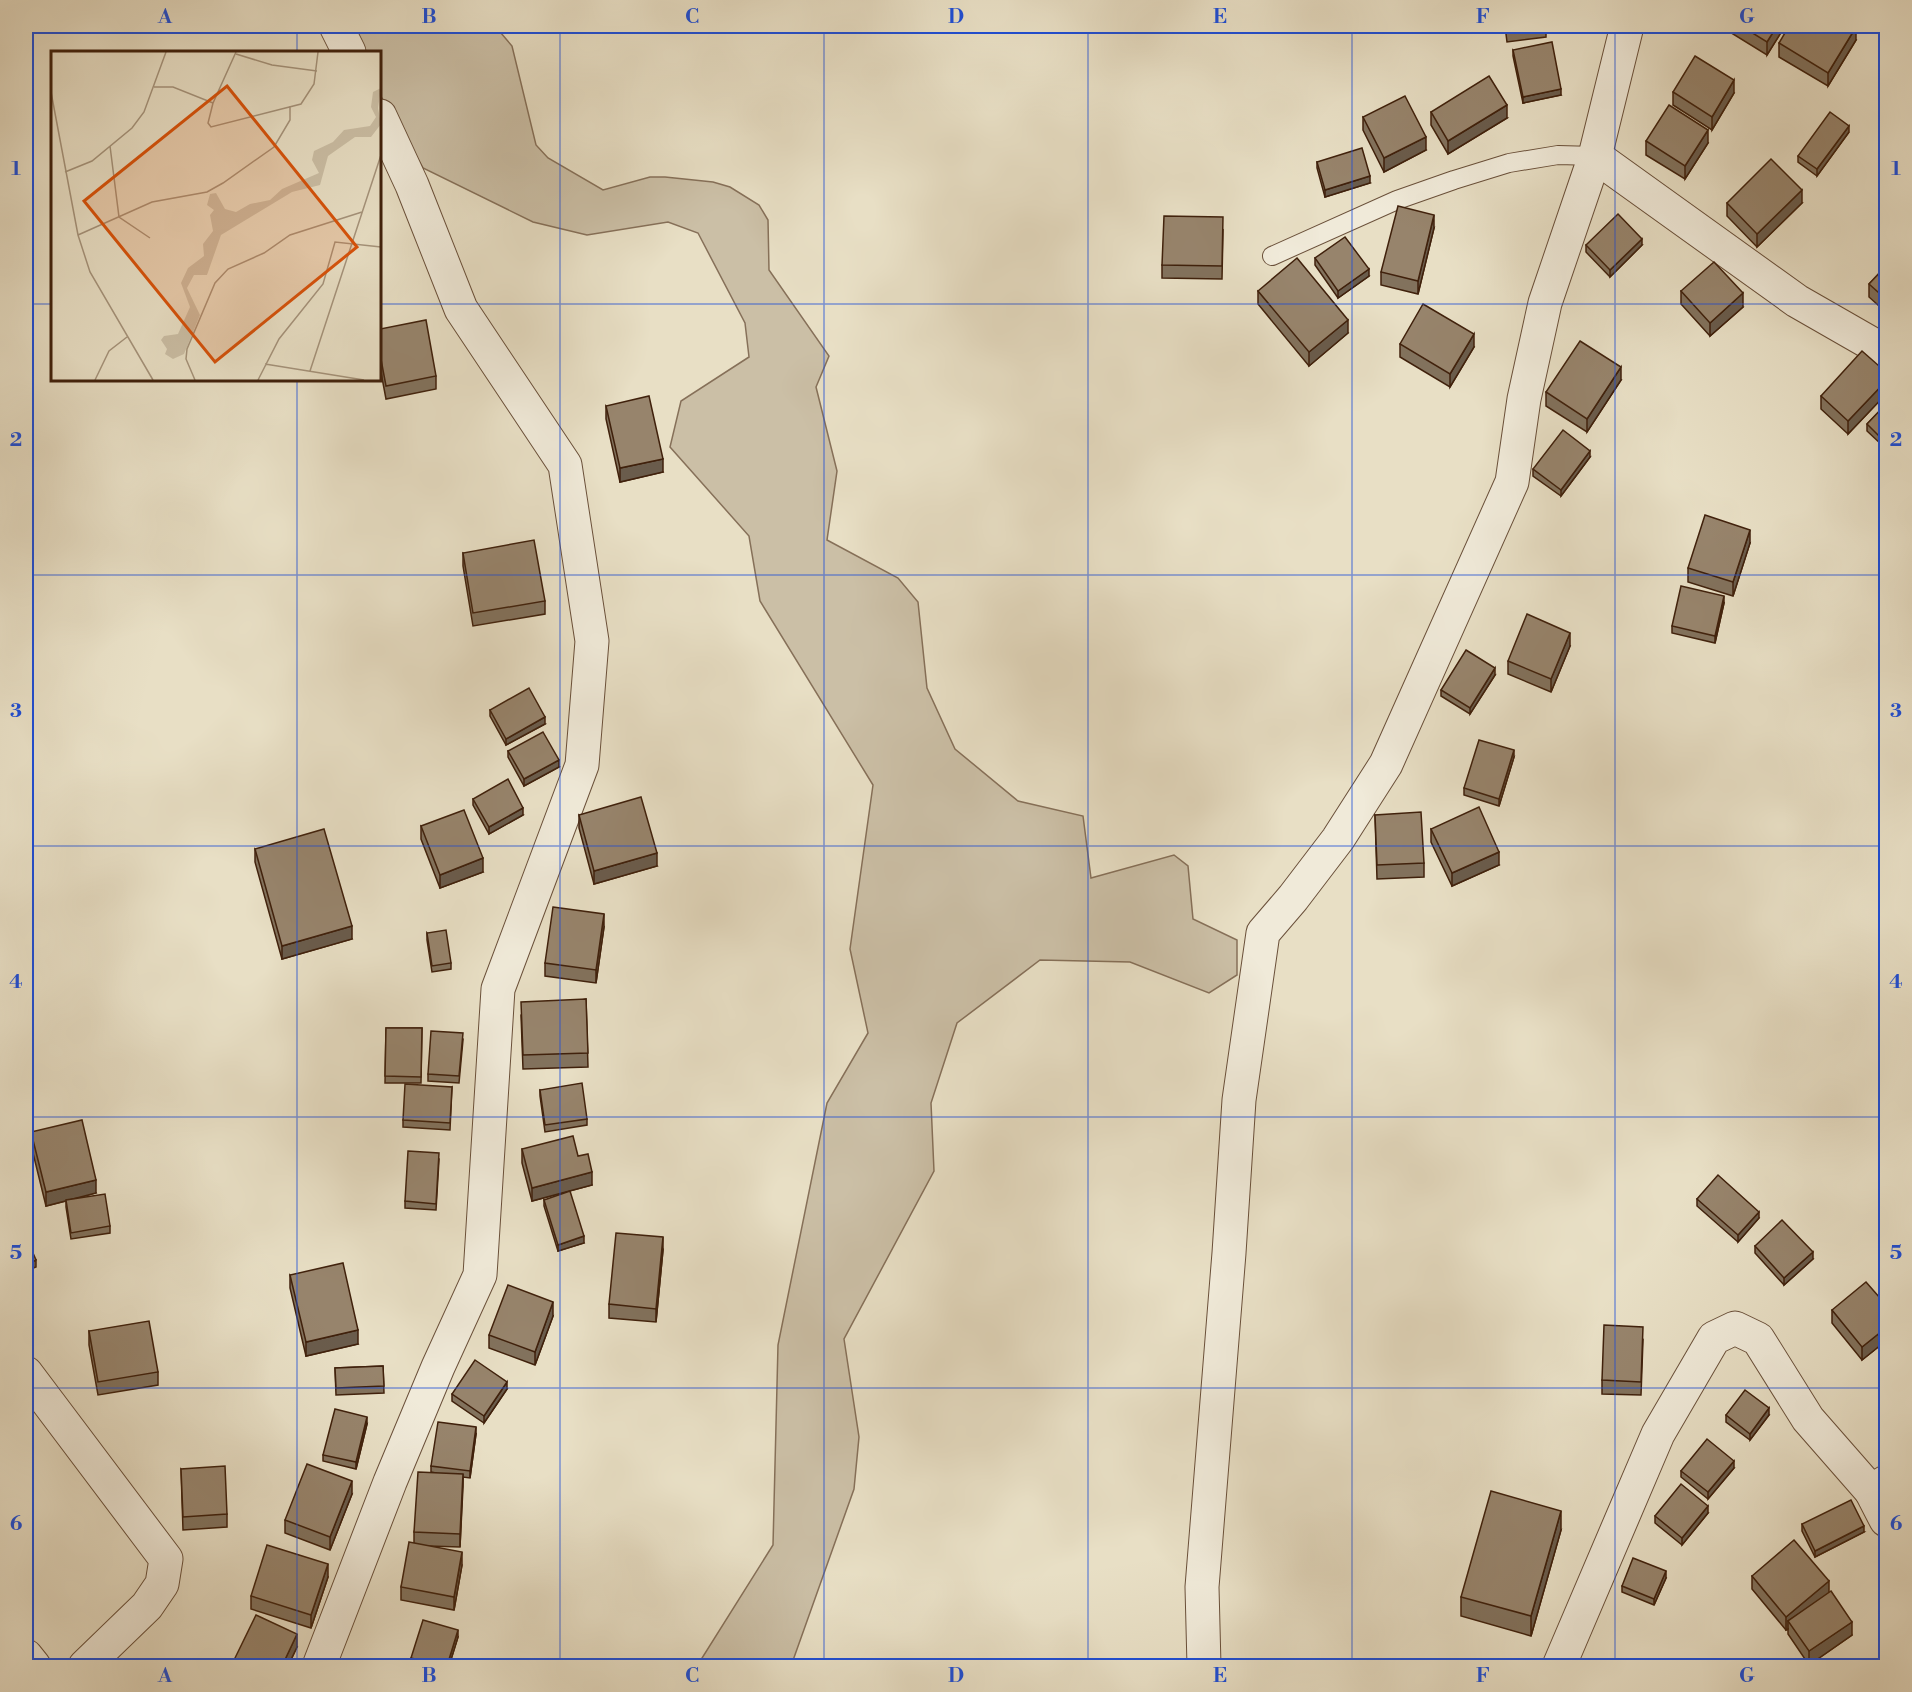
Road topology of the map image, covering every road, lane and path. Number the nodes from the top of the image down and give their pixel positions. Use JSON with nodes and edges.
{"nodes":[{"id":1,"x":336,"y":26,"type":"edge"},
{"id":2,"x":1626,"y":26,"type":"edge"},
{"id":3,"x":348,"y":51,"type":"edge"},
{"id":4,"x":381,"y":118,"type":"edge"},
{"id":5,"x":1594,"y":156,"type":"junction"},
{"id":6,"x":1272,"y":256,"type":"dead end"},
{"id":7,"x":1887,"y":352,"type":"edge"},
{"id":8,"x":26,"y":1373,"type":"edge"},
{"id":9,"x":1879,"y":1487,"type":"edge"},
{"id":10,"x":1887,"y":1520,"type":"edge"},
{"id":11,"x":26,"y":1656,"type":"edge"},
{"id":12,"x":34,"y":1666,"type":"edge"},
{"id":13,"x":85,"y":1666,"type":"edge"},
{"id":14,"x":319,"y":1666,"type":"edge"},
{"id":15,"x":1204,"y":1666,"type":"edge"},
{"id":16,"x":1559,"y":1666,"type":"edge"}],
"edges":[{"from":1,"to":3,"type":"street"},
{"from":2,"to":5,"type":"street"},
{"from":4,"to":14,"type":"street"},
{"from":5,"to":6,"type":"lane"},
{"from":5,"to":7,"type":"street"},
{"from":5,"to":15,"type":"street"},
{"from":8,"to":13,"type":"street"},
{"from":9,"to":10,"type":"street"},
{"from":9,"to":16,"type":"street"},
{"from":11,"to":12,"type":"street"}]}
